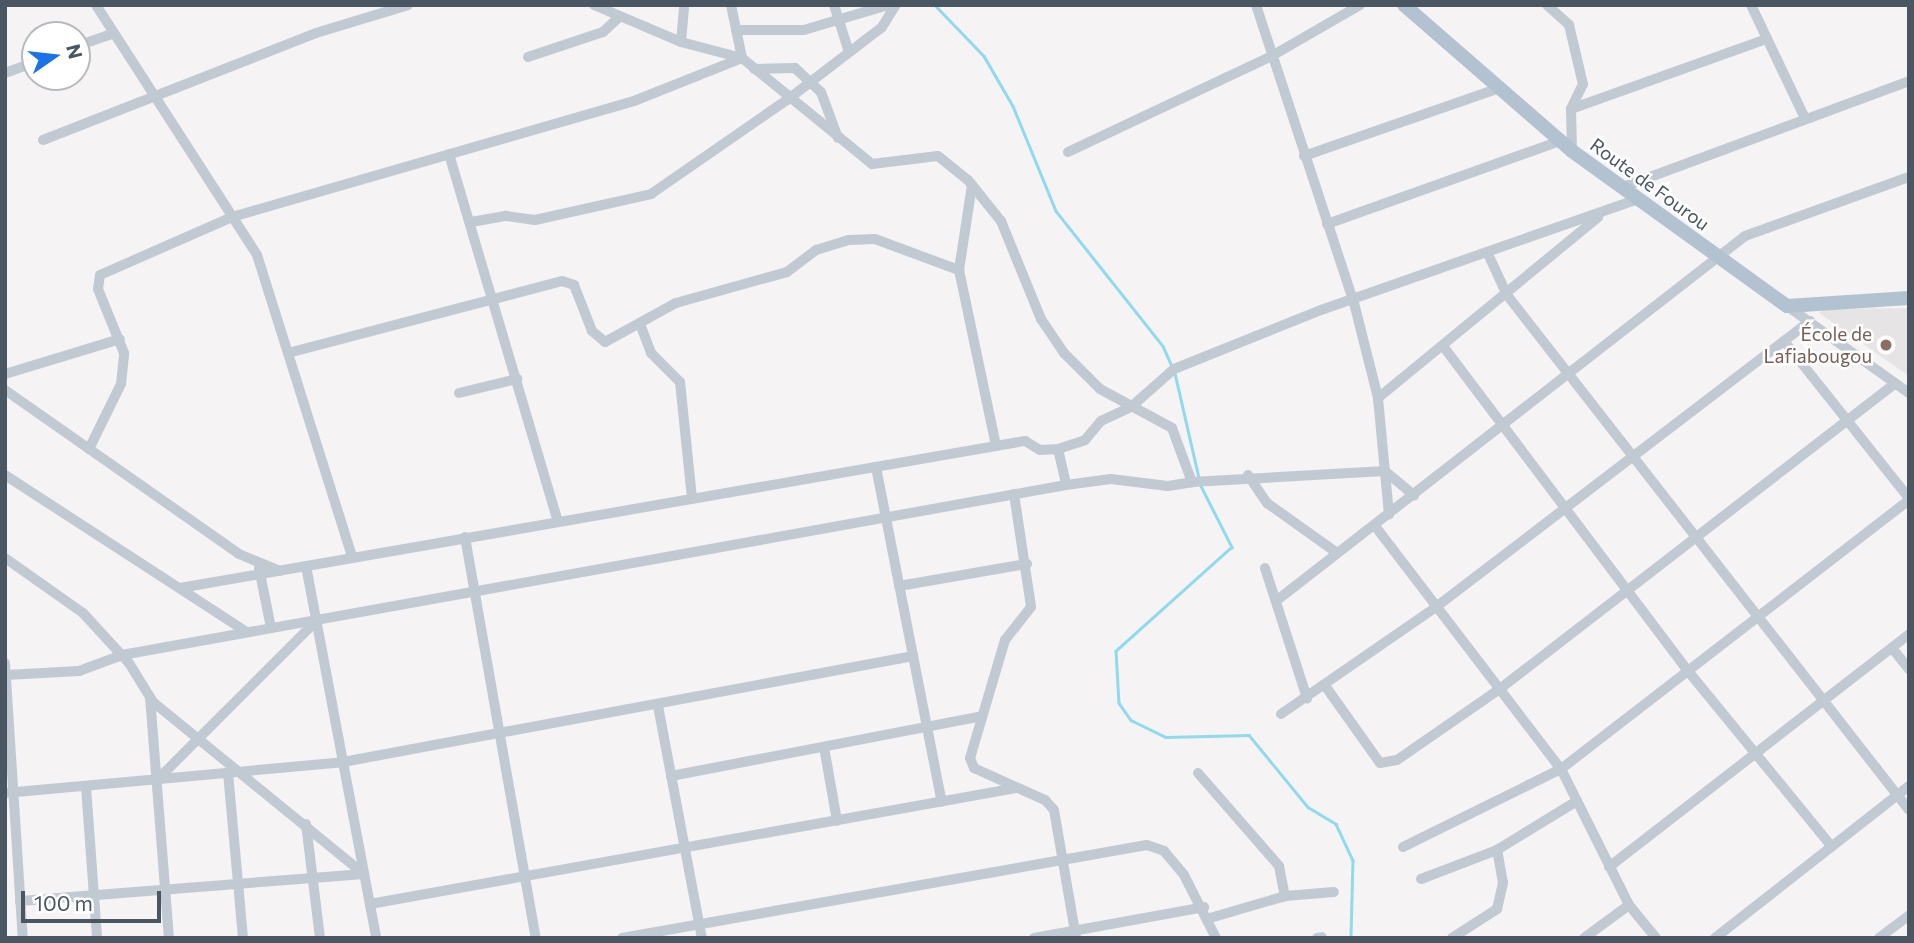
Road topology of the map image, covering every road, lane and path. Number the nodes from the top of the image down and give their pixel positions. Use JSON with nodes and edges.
{"nodes":[{"id":1,"x":96,"y":5,"type":"edge"},
{"id":2,"x":408,"y":5,"type":"edge"},
{"id":3,"x":594,"y":5,"type":"edge"},
{"id":4,"x":684,"y":5,"type":"edge"},
{"id":5,"x":731,"y":5,"type":"edge"},
{"id":6,"x":834,"y":5,"type":"edge"},
{"id":7,"x":888,"y":5,"type":"edge"},
{"id":8,"x":896,"y":5,"type":"edge"},
{"id":9,"x":1256,"y":5,"type":"edge"},
{"id":10,"x":1360,"y":5,"type":"edge"},
{"id":11,"x":1404,"y":5,"type":"edge"},
{"id":12,"x":1548,"y":5,"type":"edge"},
{"id":13,"x":1751,"y":5,"type":"edge"},
{"id":14,"x":619,"y":17,"type":"junction"},
{"id":15,"x":837,"y":20,"type":"junction"},
{"id":16,"x":736,"y":30,"type":"junction"},
{"id":17,"x":114,"y":33,"type":"junction"},
{"id":18,"x":1767,"y":39,"type":"junction"},
{"id":19,"x":91,"y":41,"type":"edge"},
{"id":20,"x":681,"y":42,"type":"junction"},
{"id":21,"x":849,"y":52,"type":"junction"},
{"id":22,"x":528,"y":57,"type":"dead end"},
{"id":23,"x":1270,"y":57,"type":"junction"},
{"id":24,"x":742,"y":58,"type":"junction"},
{"id":25,"x":754,"y":69,"type":"junction"},
{"id":26,"x":1909,"y":81,"type":"edge"},
{"id":27,"x":811,"y":82,"type":"junction"},
{"id":28,"x":1499,"y":88,"type":"junction"},
{"id":29,"x":157,"y":97,"type":"junction"},
{"id":30,"x":788,"y":100,"type":"junction"},
{"id":31,"x":1571,"y":109,"type":"junction"},
{"id":32,"x":1805,"y":118,"type":"junction"},
{"id":33,"x":838,"y":138,"type":"junction"},
{"id":34,"x":43,"y":140,"type":"dead end"},
{"id":35,"x":1560,"y":141,"type":"junction"},
{"id":36,"x":1572,"y":151,"type":"junction"},
{"id":37,"x":1068,"y":152,"type":"dead end"},
{"id":38,"x":449,"y":155,"type":"junction"},
{"id":39,"x":1304,"y":156,"type":"junction"},
{"id":40,"x":1909,"y":177,"type":"edge"},
{"id":41,"x":972,"y":185,"type":"junction"},
{"id":42,"x":1623,"y":187,"type":"junction"},
{"id":43,"x":1638,"y":199,"type":"junction"},
{"id":44,"x":1605,"y":211,"type":"junction"},
{"id":45,"x":232,"y":217,"type":"junction"},
{"id":46,"x":471,"y":222,"type":"junction"},
{"id":47,"x":1327,"y":224,"type":"junction"},
{"id":48,"x":1488,"y":254,"type":"junction"},
{"id":49,"x":1718,"y":258,"type":"junction"},
{"id":50,"x":959,"y":270,"type":"junction"},
{"id":51,"x":1507,"y":295,"type":"junction"},
{"id":52,"x":1909,"y":298,"type":"edge"},
{"id":53,"x":491,"y":299,"type":"junction"},
{"id":54,"x":1354,"y":303,"type":"junction"},
{"id":55,"x":1787,"y":306,"type":"junction"},
{"id":56,"x":1810,"y":321,"type":"junction"},
{"id":57,"x":640,"y":324,"type":"junction"},
{"id":58,"x":120,"y":338,"type":"junction"},
{"id":59,"x":1784,"y":341,"type":"junction"},
{"id":60,"x":1443,"y":346,"type":"junction"},
{"id":61,"x":288,"y":353,"type":"junction"},
{"id":62,"x":5,"y":374,"type":"edge"},
{"id":63,"x":1571,"y":375,"type":"junction"},
{"id":64,"x":517,"y":379,"type":"junction"},
{"id":65,"x":1895,"y":383,"type":"junction"},
{"id":66,"x":5,"y":390,"type":"edge"},
{"id":67,"x":459,"y":393,"type":"dead end"},
{"id":68,"x":1909,"y":393,"type":"edge"},
{"id":69,"x":1378,"y":398,"type":"junction"},
{"id":70,"x":1131,"y":407,"type":"junction"},
{"id":71,"x":1847,"y":420,"type":"junction"},
{"id":72,"x":1504,"y":427,"type":"junction"},
{"id":73,"x":996,"y":446,"type":"junction"},
{"id":74,"x":89,"y":449,"type":"junction"},
{"id":75,"x":1058,"y":449,"type":"junction"},
{"id":76,"x":1635,"y":456,"type":"junction"},
{"id":77,"x":876,"y":467,"type":"junction"},
{"id":78,"x":1385,"y":471,"type":"junction"},
{"id":79,"x":5,"y":475,"type":"edge"},
{"id":80,"x":1248,"y":475,"type":"junction"},
{"id":81,"x":1192,"y":482,"type":"junction"},
{"id":82,"x":1066,"y":485,"type":"junction"},
{"id":83,"x":1014,"y":494,"type":"junction"},
{"id":84,"x":1414,"y":495,"type":"junction"},
{"id":85,"x":692,"y":498,"type":"junction"},
{"id":86,"x":1909,"y":499,"type":"edge"},
{"id":87,"x":1567,"y":508,"type":"junction"},
{"id":88,"x":1389,"y":514,"type":"junction"},
{"id":89,"x":886,"y":517,"type":"junction"},
{"id":90,"x":558,"y":521,"type":"junction"},
{"id":91,"x":1375,"y":526,"type":"junction"},
{"id":92,"x":1696,"y":535,"type":"junction"},
{"id":93,"x":465,"y":537,"type":"junction"},
{"id":94,"x":1337,"y":553,"type":"junction"},
{"id":95,"x":352,"y":557,"type":"junction"},
{"id":96,"x":5,"y":558,"type":"edge"},
{"id":97,"x":257,"y":562,"type":"junction"},
{"id":98,"x":1027,"y":564,"type":"junction"},
{"id":99,"x":306,"y":566,"type":"junction"},
{"id":100,"x":1265,"y":568,"type":"dead end"},
{"id":101,"x":279,"y":571,"type":"junction"},
{"id":102,"x":260,"y":575,"type":"junction"},
{"id":103,"x":899,"y":586,"type":"junction"},
{"id":104,"x":180,"y":589,"type":"junction"},
{"id":105,"x":1630,"y":589,"type":"junction"},
{"id":106,"x":475,"y":591,"type":"junction"},
{"id":107,"x":1276,"y":601,"type":"junction"},
{"id":108,"x":1436,"y":607,"type":"junction"},
{"id":109,"x":1759,"y":617,"type":"junction"},
{"id":110,"x":317,"y":620,"type":"junction"},
{"id":111,"x":271,"y":628,"type":"junction"},
{"id":112,"x":247,"y":632,"type":"junction"},
{"id":113,"x":1909,"y":634,"type":"edge"},
{"id":114,"x":1892,"y":648,"type":"junction"},
{"id":115,"x":121,"y":655,"type":"junction"},
{"id":116,"x":913,"y":656,"type":"junction"},
{"id":117,"x":5,"y":663,"type":"edge"},
{"id":118,"x":1909,"y":669,"type":"edge"},
{"id":119,"x":1688,"y":671,"type":"junction"},
{"id":120,"x":6,"y":675,"type":"edge"},
{"id":121,"x":1325,"y":687,"type":"junction"},
{"id":122,"x":1501,"y":688,"type":"junction"},
{"id":123,"x":150,"y":697,"type":"junction"},
{"id":124,"x":1307,"y":698,"type":"junction"},
{"id":125,"x":6,"y":701,"type":"edge"},
{"id":126,"x":1823,"y":701,"type":"junction"},
{"id":127,"x":658,"y":706,"type":"junction"},
{"id":128,"x":1281,"y":714,"type":"dead end"},
{"id":129,"x":982,"y":716,"type":"junction"},
{"id":130,"x":927,"y":727,"type":"junction"},
{"id":131,"x":500,"y":736,"type":"junction"},
{"id":132,"x":198,"y":738,"type":"junction"},
{"id":133,"x":824,"y":747,"type":"junction"},
{"id":134,"x":1755,"y":755,"type":"junction"},
{"id":135,"x":343,"y":762,"type":"junction"},
{"id":136,"x":1561,"y":769,"type":"junction"},
{"id":137,"x":242,"y":772,"type":"junction"},
{"id":138,"x":228,"y":773,"type":"junction"},
{"id":139,"x":1198,"y":773,"type":"dead end"},
{"id":140,"x":671,"y":776,"type":"junction"},
{"id":141,"x":157,"y":780,"type":"junction"},
{"id":142,"x":1909,"y":786,"type":"edge"},
{"id":143,"x":86,"y":787,"type":"junction"},
{"id":144,"x":1016,"y":788,"type":"junction"},
{"id":145,"x":9,"y":793,"type":"edge"},
{"id":146,"x":1898,"y":795,"type":"junction"},
{"id":147,"x":1577,"y":801,"type":"junction"},
{"id":148,"x":942,"y":802,"type":"junction"},
{"id":149,"x":1909,"y":810,"type":"edge"},
{"id":150,"x":837,"y":821,"type":"junction"},
{"id":151,"x":306,"y":824,"type":"junction"},
{"id":152,"x":1830,"y":846,"type":"junction"},
{"id":153,"x":1403,"y":847,"type":"dead end"},
{"id":154,"x":685,"y":849,"type":"junction"},
{"id":155,"x":1497,"y":850,"type":"junction"},
{"id":156,"x":1063,"y":860,"type":"junction"},
{"id":157,"x":18,"y":864,"type":"junction"},
{"id":158,"x":5,"y":865,"type":"edge"},
{"id":159,"x":1609,"y":867,"type":"junction"},
{"id":160,"x":364,"y":874,"type":"junction"},
{"id":161,"x":525,"y":876,"type":"junction"},
{"id":162,"x":313,"y":879,"type":"junction"},
{"id":163,"x":1422,"y":879,"type":"dead end"},
{"id":164,"x":238,"y":885,"type":"junction"},
{"id":165,"x":166,"y":891,"type":"junction"},
{"id":166,"x":1334,"y":892,"type":"dead end"},
{"id":167,"x":94,"y":896,"type":"junction"},
{"id":168,"x":1285,"y":896,"type":"junction"},
{"id":169,"x":20,"y":901,"type":"junction"},
{"id":170,"x":370,"y":904,"type":"junction"},
{"id":171,"x":1629,"y":905,"type":"junction"},
{"id":172,"x":1207,"y":913,"type":"junction"},
{"id":173,"x":1907,"y":919,"type":"edge"},
{"id":174,"x":699,"y":924,"type":"junction"},
{"id":175,"x":1076,"y":934,"type":"edge"},
{"id":176,"x":23,"y":938,"type":"edge"},
{"id":177,"x":97,"y":938,"type":"edge"},
{"id":178,"x":169,"y":938,"type":"edge"},
{"id":179,"x":243,"y":938,"type":"edge"},
{"id":180,"x":320,"y":938,"type":"edge"},
{"id":181,"x":376,"y":938,"type":"edge"},
{"id":182,"x":536,"y":938,"type":"edge"},
{"id":183,"x":622,"y":938,"type":"edge"},
{"id":184,"x":702,"y":938,"type":"edge"},
{"id":185,"x":1034,"y":938,"type":"edge"},
{"id":186,"x":1216,"y":938,"type":"edge"},
{"id":187,"x":1452,"y":938,"type":"edge"},
{"id":188,"x":1584,"y":938,"type":"edge"},
{"id":189,"x":1656,"y":938,"type":"edge"},
{"id":190,"x":1715,"y":938,"type":"edge"},
{"id":191,"x":1879,"y":938,"type":"edge"}],
"edges":[{"from":1,"to":17,"type":"street"},
{"from":2,"to":29,"type":"street"},
{"from":3,"to":14,"type":"street"},
{"from":4,"to":20,"type":"street"},
{"from":5,"to":16,"type":"street"},
{"from":6,"to":15,"type":"street"},
{"from":7,"to":15,"type":"street"},
{"from":8,"to":21,"type":"street"},
{"from":9,"to":23,"type":"street"},
{"from":10,"to":23,"type":"street"},
{"from":11,"to":28,"type":"main road","name":"Route de Fourou"},
{"from":12,"to":31,"type":"street"},
{"from":13,"to":18,"type":"street"},
{"from":14,"to":20,"type":"street"},
{"from":14,"to":22,"type":"street"},
{"from":15,"to":16,"type":"street"},
{"from":15,"to":21,"type":"street"},
{"from":16,"to":24,"type":"street"},
{"from":17,"to":19,"type":"street"},
{"from":17,"to":29,"type":"street"},
{"from":18,"to":31,"type":"street"},
{"from":18,"to":32,"type":"street"},
{"from":20,"to":24,"type":"street"},
{"from":21,"to":27,"type":"street"},
{"from":23,"to":37,"type":"street"},
{"from":23,"to":39,"type":"street"},
{"from":24,"to":25,"type":"street"},
{"from":24,"to":38,"type":"street"},
{"from":25,"to":27,"type":"street"},
{"from":25,"to":30,"type":"street"},
{"from":26,"to":32,"type":"street"},
{"from":27,"to":30,"type":"street"},
{"from":27,"to":33,"type":"street"},
{"from":28,"to":35,"type":"main road","name":"Route de Fourou"},
{"from":28,"to":39,"type":"street"},
{"from":29,"to":34,"type":"street"},
{"from":29,"to":45,"type":"street"},
{"from":30,"to":33,"type":"street"},
{"from":30,"to":46,"type":"street"},
{"from":31,"to":36,"type":"street"},
{"from":32,"to":42,"type":"street"},
{"from":33,"to":41,"type":"street"},
{"from":35,"to":36,"type":"main road","name":"Route de Fourou"},
{"from":35,"to":47,"type":"street"},
{"from":36,"to":42,"type":"main road","name":"Route de Fourou"},
{"from":38,"to":45,"type":"street"},
{"from":38,"to":46,"type":"street"},
{"from":39,"to":47,"type":"street"},
{"from":40,"to":49,"type":"street"},
{"from":41,"to":50,"type":"street"},
{"from":41,"to":70,"type":"street"},
{"from":42,"to":43,"type":"main road","name":"Route de Fourou"},
{"from":43,"to":44,"type":"street"},
{"from":43,"to":49,"type":"main road","name":"Route de Fourou"},
{"from":44,"to":48,"type":"street"},
{"from":44,"to":51,"type":"street"},
{"from":45,"to":58,"type":"street"},
{"from":45,"to":61,"type":"street"},
{"from":46,"to":53,"type":"street"},
{"from":47,"to":54,"type":"street"},
{"from":48,"to":51,"type":"street"},
{"from":48,"to":54,"type":"street"},
{"from":49,"to":55,"type":"main road","name":"Route de Fourou"},
{"from":49,"to":63,"type":"street"},
{"from":50,"to":57,"type":"street"},
{"from":50,"to":73,"type":"street"},
{"from":51,"to":60,"type":"street"},
{"from":51,"to":63,"type":"street"},
{"from":52,"to":55,"type":"main road"},
{"from":53,"to":57,"type":"street"},
{"from":53,"to":61,"type":"street"},
{"from":53,"to":64,"type":"street"},
{"from":54,"to":69,"type":"street"},
{"from":54,"to":70,"type":"street"},
{"from":55,"to":56,"type":"street"},
{"from":56,"to":59,"type":"street"},
{"from":56,"to":65,"type":"street"},
{"from":57,"to":85,"type":"street"},
{"from":58,"to":62,"type":"street"},
{"from":58,"to":74,"type":"street"},
{"from":59,"to":71,"type":"street"},
{"from":59,"to":76,"type":"street"},
{"from":60,"to":69,"type":"street"},
{"from":60,"to":72,"type":"street"},
{"from":61,"to":95,"type":"street"},
{"from":63,"to":72,"type":"street"},
{"from":63,"to":76,"type":"street"},
{"from":64,"to":67,"type":"street"},
{"from":64,"to":90,"type":"street"},
{"from":65,"to":68,"type":"street"},
{"from":65,"to":71,"type":"street"},
{"from":66,"to":74,"type":"street"},
{"from":69,"to":78,"type":"street"},
{"from":70,"to":75,"type":"street"},
{"from":70,"to":81,"type":"street"},
{"from":71,"to":86,"type":"street"},
{"from":71,"to":92,"type":"street"},
{"from":72,"to":84,"type":"street"},
{"from":72,"to":87,"type":"street"},
{"from":73,"to":75,"type":"street"},
{"from":73,"to":77,"type":"street"},
{"from":74,"to":97,"type":"street"},
{"from":75,"to":82,"type":"street"},
{"from":76,"to":87,"type":"street"},
{"from":76,"to":92,"type":"street"},
{"from":77,"to":85,"type":"street"},
{"from":77,"to":89,"type":"street"},
{"from":78,"to":80,"type":"street"},
{"from":78,"to":84,"type":"street"},
{"from":78,"to":88,"type":"street"},
{"from":79,"to":104,"type":"street"},
{"from":80,"to":81,"type":"street"},
{"from":80,"to":94,"type":"street"},
{"from":81,"to":82,"type":"street"},
{"from":82,"to":83,"type":"street"},
{"from":83,"to":89,"type":"street"},
{"from":83,"to":98,"type":"street"},
{"from":84,"to":88,"type":"street"},
{"from":85,"to":90,"type":"street"},
{"from":86,"to":109,"type":"street"},
{"from":87,"to":105,"type":"street"},
{"from":87,"to":108,"type":"street"},
{"from":88,"to":91,"type":"street"},
{"from":89,"to":103,"type":"street"},
{"from":89,"to":106,"type":"street"},
{"from":90,"to":93,"type":"street"},
{"from":91,"to":94,"type":"street"},
{"from":91,"to":108,"type":"street"},
{"from":92,"to":105,"type":"street"},
{"from":92,"to":109,"type":"street"},
{"from":93,"to":95,"type":"street"},
{"from":93,"to":106,"type":"street"},
{"from":94,"to":107,"type":"street"},
{"from":95,"to":99,"type":"street"},
{"from":96,"to":115,"type":"street"},
{"from":97,"to":101,"type":"street"},
{"from":97,"to":102,"type":"street"},
{"from":98,"to":103,"type":"street"},
{"from":98,"to":129,"type":"street"},
{"from":99,"to":101,"type":"street"},
{"from":99,"to":110,"type":"street"},
{"from":100,"to":107,"type":"street"},
{"from":101,"to":102,"type":"street"},
{"from":102,"to":104,"type":"street"},
{"from":102,"to":111,"type":"street"},
{"from":103,"to":116,"type":"street"},
{"from":104,"to":112,"type":"street"},
{"from":105,"to":119,"type":"street"},
{"from":105,"to":122,"type":"street"},
{"from":106,"to":110,"type":"street"},
{"from":106,"to":131,"type":"street"},
{"from":107,"to":124,"type":"street"},
{"from":108,"to":121,"type":"street"},
{"from":108,"to":122,"type":"street"},
{"from":109,"to":119,"type":"street"},
{"from":109,"to":126,"type":"street"},
{"from":110,"to":111,"type":"street"},
{"from":110,"to":132,"type":"street"},
{"from":110,"to":135,"type":"street"},
{"from":111,"to":112,"type":"street"},
{"from":112,"to":115,"type":"street"},
{"from":113,"to":114,"type":"street"},
{"from":114,"to":118,"type":"street"},
{"from":114,"to":126,"type":"street"},
{"from":115,"to":120,"type":"street"},
{"from":115,"to":123,"type":"street"},
{"from":116,"to":127,"type":"street"},
{"from":116,"to":130,"type":"street"},
{"from":117,"to":120,"type":"street"},
{"from":119,"to":134,"type":"street"},
{"from":119,"to":136,"type":"street"},
{"from":120,"to":125,"type":"street"},
{"from":121,"to":122,"type":"street"},
{"from":121,"to":124,"type":"street"},
{"from":122,"to":136,"type":"street"},
{"from":123,"to":132,"type":"street"},
{"from":123,"to":141,"type":"street"},
{"from":124,"to":128,"type":"street"},
{"from":125,"to":145,"type":"street"},
{"from":126,"to":134,"type":"street"},
{"from":126,"to":146,"type":"street"},
{"from":127,"to":131,"type":"street"},
{"from":127,"to":140,"type":"street"},
{"from":129,"to":130,"type":"street"},
{"from":129,"to":144,"type":"street"},
{"from":130,"to":133,"type":"street"},
{"from":130,"to":148,"type":"street"},
{"from":131,"to":135,"type":"street"},
{"from":131,"to":161,"type":"street"},
{"from":132,"to":137,"type":"street"},
{"from":132,"to":141,"type":"street"},
{"from":133,"to":140,"type":"street"},
{"from":133,"to":150,"type":"street"},
{"from":134,"to":152,"type":"street"},
{"from":134,"to":159,"type":"street"},
{"from":135,"to":137,"type":"street"},
{"from":135,"to":160,"type":"street"},
{"from":136,"to":147,"type":"street"},
{"from":136,"to":153,"type":"street"},
{"from":137,"to":138,"type":"street"},
{"from":137,"to":151,"type":"street"},
{"from":138,"to":141,"type":"street"},
{"from":138,"to":164,"type":"street"},
{"from":139,"to":168,"type":"street"},
{"from":140,"to":154,"type":"street"},
{"from":141,"to":143,"type":"street"},
{"from":141,"to":165,"type":"street"},
{"from":142,"to":146,"type":"street"},
{"from":143,"to":145,"type":"street"},
{"from":143,"to":167,"type":"street"},
{"from":144,"to":148,"type":"street"},
{"from":144,"to":156,"type":"street"},
{"from":145,"to":157,"type":"street"},
{"from":146,"to":149,"type":"street"},
{"from":146,"to":152,"type":"street"},
{"from":147,"to":155,"type":"street"},
{"from":147,"to":159,"type":"street"},
{"from":148,"to":150,"type":"street"},
{"from":150,"to":154,"type":"street"},
{"from":151,"to":160,"type":"street"},
{"from":151,"to":162,"type":"street"},
{"from":152,"to":190,"type":"street"},
{"from":154,"to":161,"type":"street"},
{"from":154,"to":174,"type":"street"},
{"from":155,"to":163,"type":"street"},
{"from":155,"to":187,"type":"street"},
{"from":156,"to":172,"type":"street"},
{"from":156,"to":174,"type":"street"},
{"from":156,"to":175,"type":"street"},
{"from":157,"to":158,"type":"street"},
{"from":157,"to":169,"type":"street"},
{"from":159,"to":171,"type":"street"},
{"from":160,"to":162,"type":"street"},
{"from":160,"to":170,"type":"street"},
{"from":161,"to":170,"type":"street"},
{"from":161,"to":182,"type":"street"},
{"from":162,"to":164,"type":"street"},
{"from":162,"to":180,"type":"street"},
{"from":164,"to":165,"type":"street"},
{"from":164,"to":179,"type":"street"},
{"from":165,"to":167,"type":"street"},
{"from":165,"to":178,"type":"street"},
{"from":166,"to":168,"type":"street"},
{"from":167,"to":169,"type":"street"},
{"from":167,"to":177,"type":"street"},
{"from":168,"to":172,"type":"street"},
{"from":169,"to":176,"type":"street"},
{"from":170,"to":181,"type":"street"},
{"from":171,"to":188,"type":"street"},
{"from":171,"to":189,"type":"street"},
{"from":172,"to":175,"type":"street"},
{"from":172,"to":186,"type":"street"},
{"from":173,"to":191,"type":"street"},
{"from":174,"to":183,"type":"street"},
{"from":174,"to":184,"type":"street"},
{"from":175,"to":185,"type":"street"}]}
